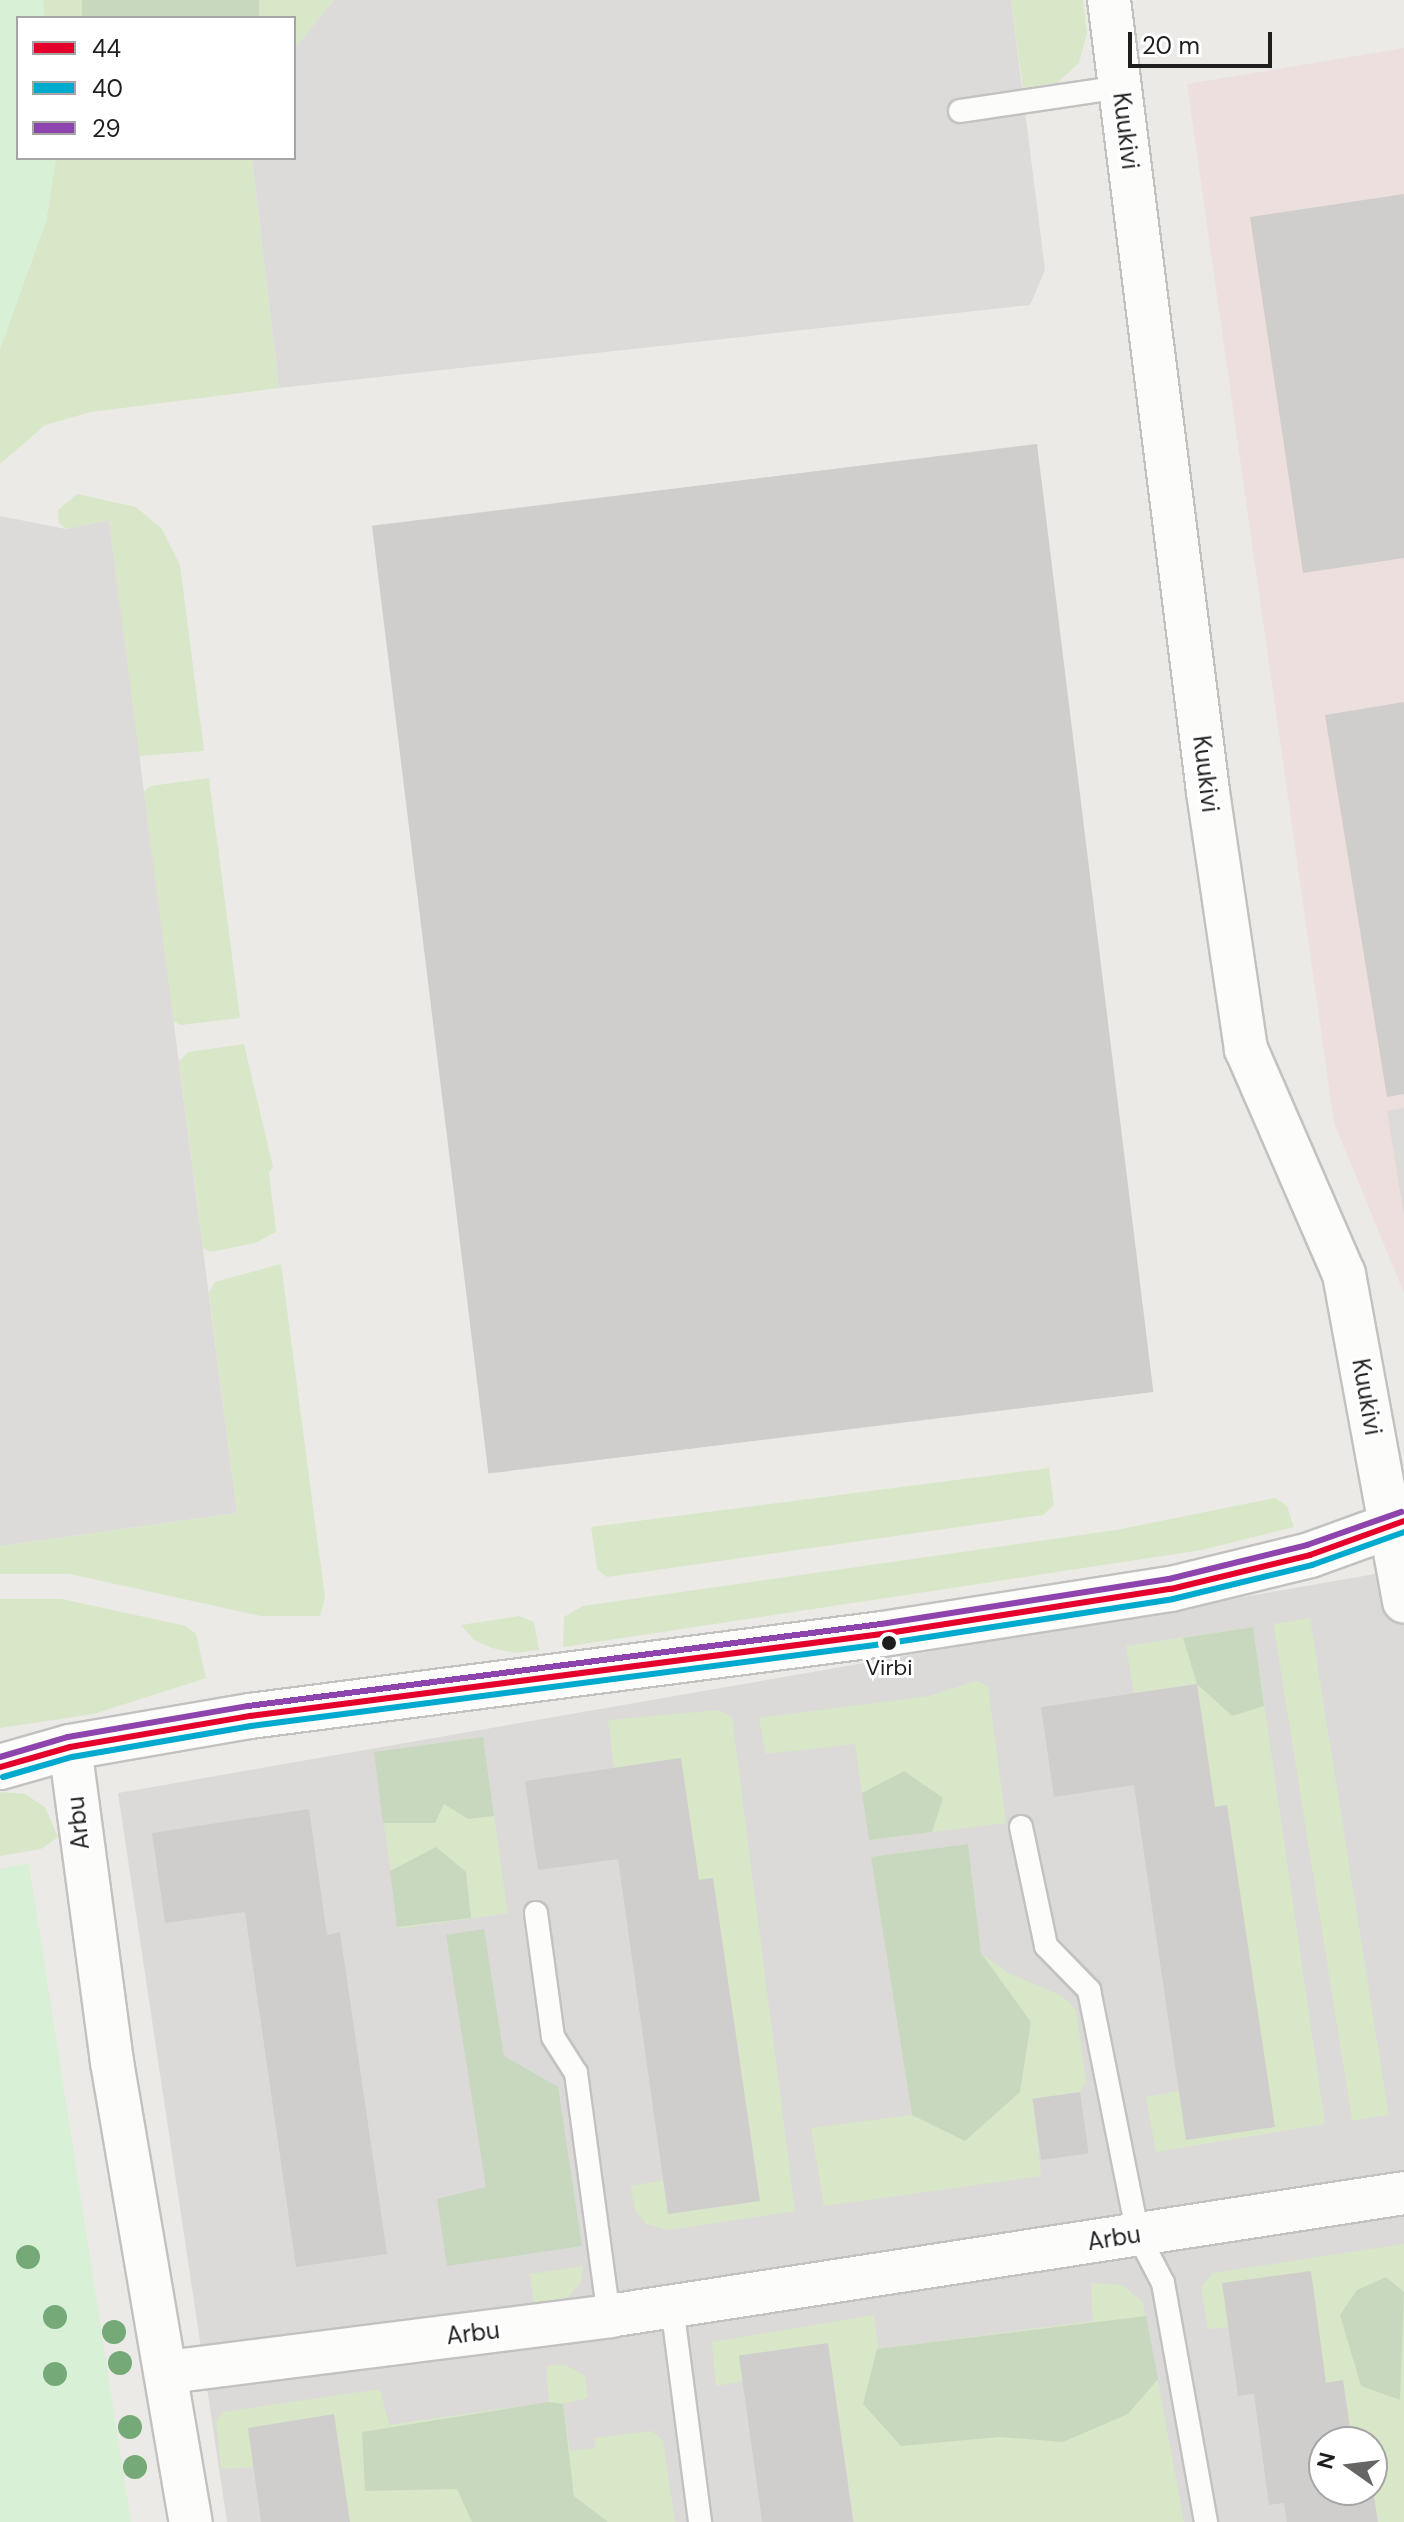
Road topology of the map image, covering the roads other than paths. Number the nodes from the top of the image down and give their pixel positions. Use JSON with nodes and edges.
{"nodes":[{"id":1,"x":1111,"y":0,"type":"edge"},
{"id":2,"x":1121,"y":87,"type":"junction"},
{"id":3,"x":960,"y":111,"type":"dead end"},
{"id":4,"x":1397,"y":1524,"type":"edge"},
{"id":5,"x":1404,"y":1602,"type":"edge"},
{"id":6,"x":70,"y":1747,"type":"junction"},
{"id":7,"x":0,"y":1767,"type":"edge"},
{"id":8,"x":1021,"y":1827,"type":"dead end"},
{"id":9,"x":536,"y":1913,"type":"dead end"},
{"id":10,"x":1404,"y":2193,"type":"edge"},
{"id":11,"x":1138,"y":2235,"type":"junction"},
{"id":12,"x":672,"y":2306,"type":"junction"},
{"id":13,"x":609,"y":2316,"type":"junction"},
{"id":14,"x":168,"y":2372,"type":"junction"},
{"id":15,"x":191,"y":2522,"type":"edge"},
{"id":16,"x":700,"y":2522,"type":"edge"},
{"id":17,"x":1206,"y":2522,"type":"edge"}],
"edges":[{"from":1,"to":2,"type":"street","name":"Kuukivi"},
{"from":2,"to":3,"type":"lane"},
{"from":2,"to":4,"type":"street","name":"Kuukivi"},
{"from":4,"to":5,"type":"street"},
{"from":4,"to":6,"type":"street"},
{"from":6,"to":7,"type":"street"},
{"from":6,"to":14,"type":"street","name":"Arbu"},
{"from":8,"to":11,"type":"lane"},
{"from":9,"to":13,"type":"lane"},
{"from":10,"to":11,"type":"street","name":"Arbu"},
{"from":11,"to":12,"type":"street","name":"Arbu"},
{"from":11,"to":17,"type":"lane"},
{"from":12,"to":13,"type":"street","name":"Arbu"},
{"from":12,"to":16,"type":"lane"},
{"from":13,"to":14,"type":"street","name":"Arbu"},
{"from":14,"to":15,"type":"street"}]}
